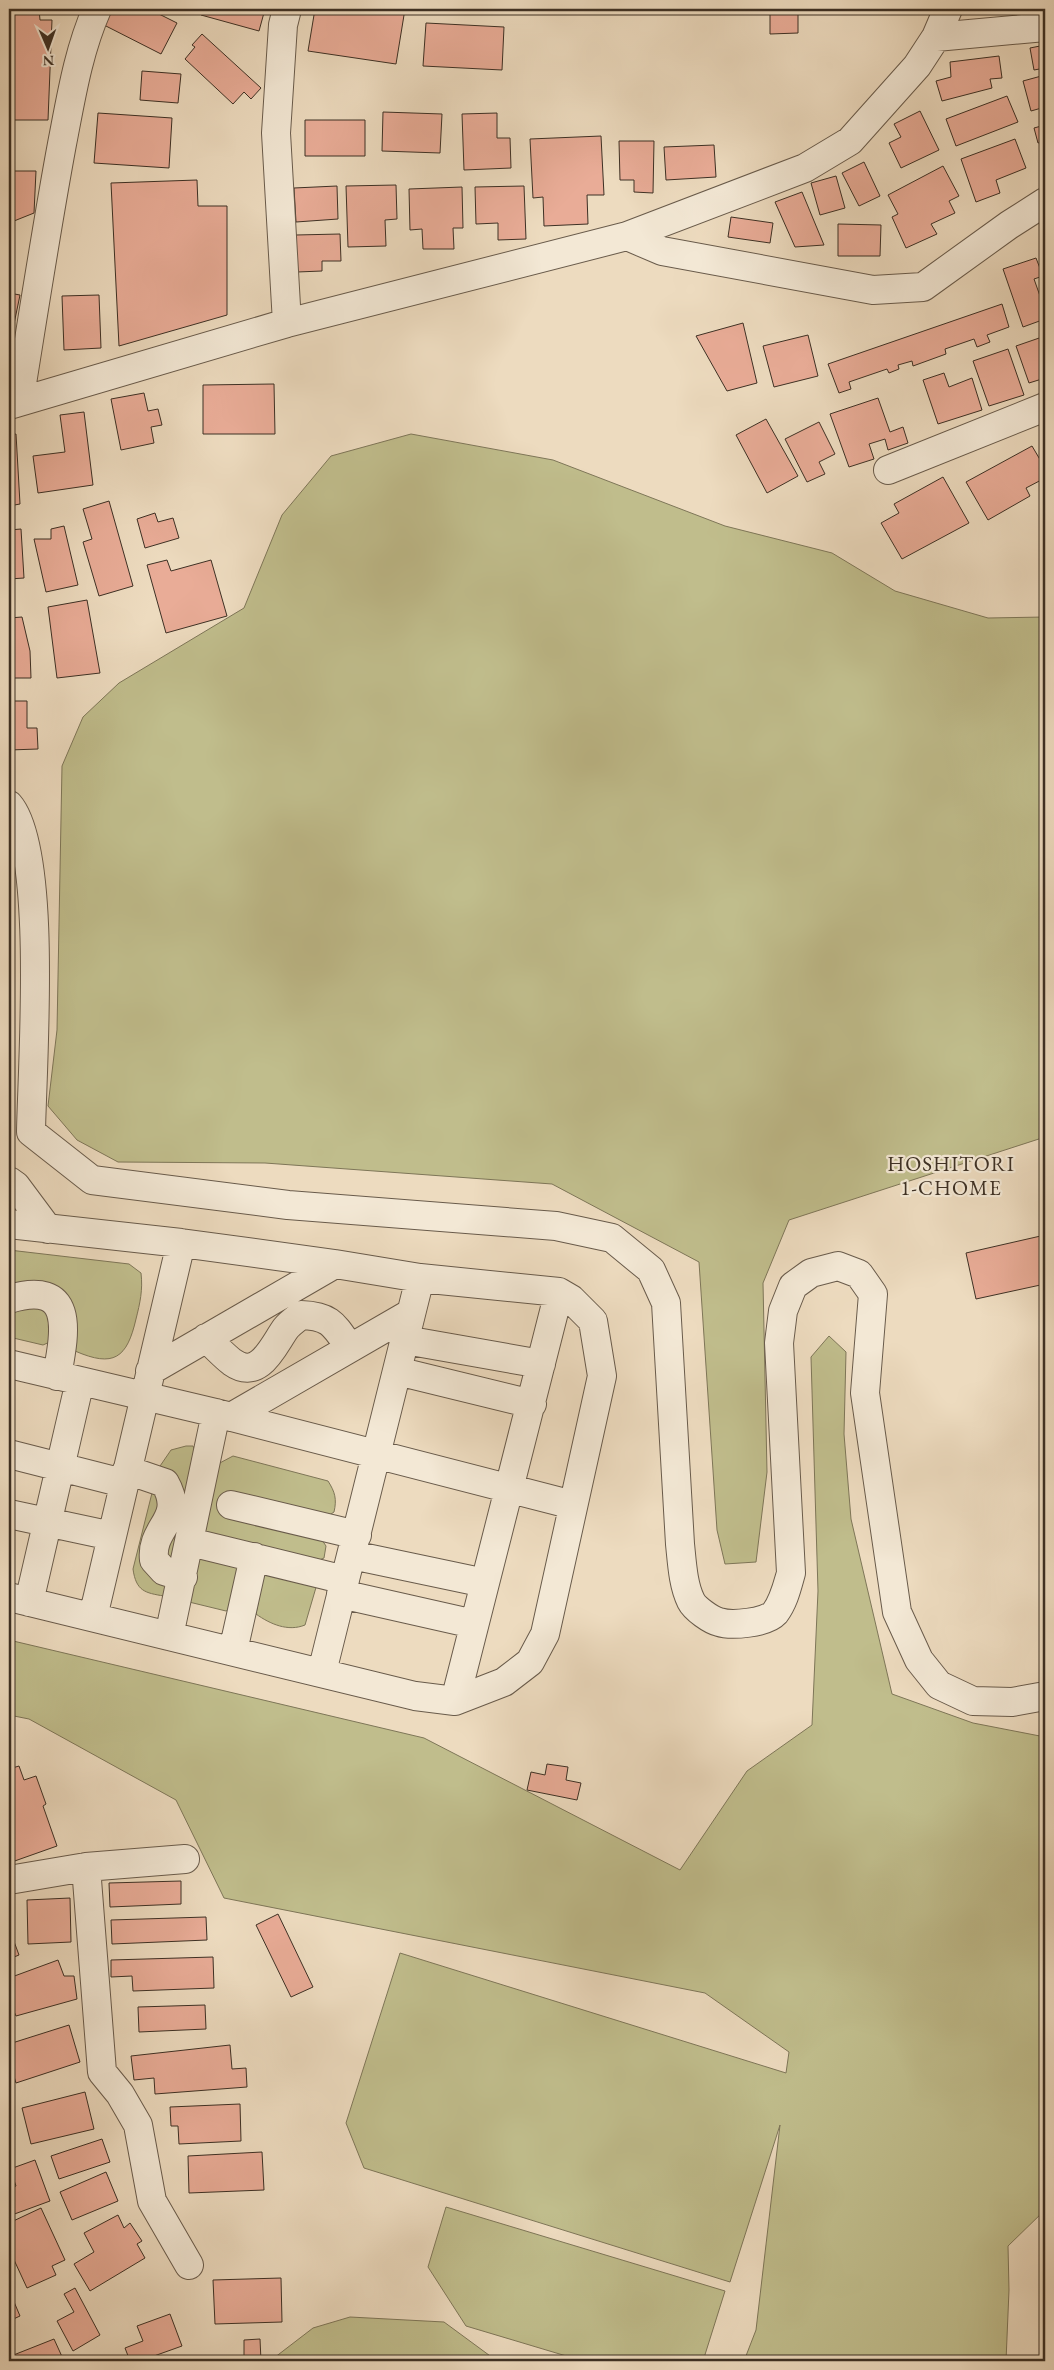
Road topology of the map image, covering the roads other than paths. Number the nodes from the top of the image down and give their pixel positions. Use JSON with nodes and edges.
{"nodes":[{"id":1,"x":97,"y":9,"type":"edge"},
{"id":2,"x":286,"y":9,"type":"edge"},
{"id":3,"x":948,"y":9,"type":"edge"},
{"id":4,"x":1045,"y":27,"type":"edge"},
{"id":5,"x":936,"y":37,"type":"junction"},
{"id":6,"x":1045,"y":202,"type":"edge"},
{"id":7,"x":627,"y":236,"type":"junction"},
{"id":8,"x":287,"y":323,"type":"junction"},
{"id":9,"x":14,"y":403,"type":"edge"},
{"id":10,"x":1045,"y":407,"type":"edge"},
{"id":11,"x":888,"y":470,"type":"dead end"},
{"id":12,"x":9,"y":805,"type":"edge"},
{"id":13,"x":9,"y":1181,"type":"edge"},
{"id":14,"x":9,"y":1224,"type":"edge"},
{"id":15,"x":48,"y":1229,"type":"junction"},
{"id":16,"x":181,"y":1243,"type":"junction"},
{"id":17,"x":334,"y":1264,"type":"junction"},
{"id":18,"x":420,"y":1278,"type":"junction"},
{"id":19,"x":559,"y":1292,"type":"junction"},
{"id":20,"x":9,"y":1299,"type":"edge"},
{"id":21,"x":411,"y":1313,"type":"junction"},
{"id":22,"x":206,"y":1338,"type":"junction"},
{"id":23,"x":405,"y":1340,"type":"junction"},
{"id":24,"x":350,"y":1348,"type":"junction"},
{"id":25,"x":9,"y":1364,"type":"edge"},
{"id":26,"x":541,"y":1364,"type":"junction"},
{"id":27,"x":150,"y":1371,"type":"junction"},
{"id":28,"x":397,"y":1371,"type":"junction"},
{"id":29,"x":68,"y":1378,"type":"junction"},
{"id":30,"x":143,"y":1397,"type":"junction"},
{"id":31,"x":532,"y":1404,"type":"junction"},
{"id":32,"x":224,"y":1415,"type":"junction"},
{"id":33,"x":9,"y":1454,"type":"edge"},
{"id":34,"x":378,"y":1454,"type":"junction"},
{"id":35,"x":61,"y":1467,"type":"junction"},
{"id":36,"x":125,"y":1477,"type":"junction"},
{"id":37,"x":508,"y":1489,"type":"junction"},
{"id":38,"x":231,"y":1505,"type":"dead end"},
{"id":39,"x":573,"y":1506,"type":"junction"},
{"id":40,"x":9,"y":1514,"type":"edge"},
{"id":41,"x":47,"y":1523,"type":"junction"},
{"id":42,"x":112,"y":1536,"type":"junction"},
{"id":43,"x":190,"y":1542,"type":"junction"},
{"id":44,"x":254,"y":1557,"type":"junction"},
{"id":45,"x":349,"y":1566,"type":"junction"},
{"id":46,"x":183,"y":1577,"type":"junction"},
{"id":47,"x":485,"y":1583,"type":"junction"},
{"id":48,"x":19,"y":1599,"type":"edge"},
{"id":49,"x":93,"y":1618,"type":"junction"},
{"id":50,"x":474,"y":1624,"type":"junction"},
{"id":51,"x":169,"y":1636,"type":"junction"},
{"id":52,"x":233,"y":1651,"type":"junction"},
{"id":53,"x":322,"y":1672,"type":"junction"},
{"id":54,"x":1045,"y":1696,"type":"edge"},
{"id":55,"x":455,"y":1701,"type":"junction"},
{"id":56,"x":185,"y":1859,"type":"dead end"},
{"id":57,"x":86,"y":1867,"type":"junction"},
{"id":58,"x":9,"y":1880,"type":"edge"},
{"id":59,"x":189,"y":2265,"type":"dead end"}],
"edges":[{"from":1,"to":9,"type":"street"},
{"from":2,"to":8,"type":"street"},
{"from":3,"to":5,"type":"street"},
{"from":4,"to":5,"type":"street"},
{"from":5,"to":7,"type":"street"},
{"from":6,"to":7,"type":"street"},
{"from":7,"to":8,"type":"street"},
{"from":8,"to":9,"type":"street"},
{"from":10,"to":11,"type":"street"},
{"from":12,"to":54,"type":"street"},
{"from":13,"to":15,"type":"street"},
{"from":14,"to":15,"type":"street"},
{"from":15,"to":16,"type":"street"},
{"from":16,"to":17,"type":"street"},
{"from":16,"to":27,"type":"street"},
{"from":17,"to":18,"type":"street"},
{"from":17,"to":22,"type":"street"},
{"from":18,"to":19,"type":"street"},
{"from":18,"to":21,"type":"street"},
{"from":19,"to":26,"type":"street"},
{"from":19,"to":39,"type":"street"},
{"from":20,"to":29,"type":"street"},
{"from":21,"to":23,"type":"street"},
{"from":21,"to":24,"type":"street"},
{"from":22,"to":24,"type":"street"},
{"from":22,"to":27,"type":"street"},
{"from":23,"to":26,"type":"street"},
{"from":23,"to":28,"type":"street"},
{"from":24,"to":32,"type":"street"},
{"from":25,"to":29,"type":"street"},
{"from":26,"to":31,"type":"street"},
{"from":27,"to":30,"type":"street"},
{"from":28,"to":31,"type":"street"},
{"from":28,"to":34,"type":"street"},
{"from":29,"to":30,"type":"street"},
{"from":29,"to":35,"type":"street"},
{"from":30,"to":32,"type":"street"},
{"from":30,"to":36,"type":"street"},
{"from":31,"to":37,"type":"street"},
{"from":32,"to":34,"type":"street"},
{"from":32,"to":43,"type":"street"},
{"from":33,"to":35,"type":"street"},
{"from":34,"to":37,"type":"street"},
{"from":34,"to":45,"type":"street"},
{"from":35,"to":36,"type":"street"},
{"from":35,"to":41,"type":"street"},
{"from":36,"to":42,"type":"street"},
{"from":36,"to":46,"type":"street"},
{"from":37,"to":39,"type":"street"},
{"from":37,"to":47,"type":"street"},
{"from":38,"to":45,"type":"street"},
{"from":39,"to":55,"type":"street"},
{"from":40,"to":41,"type":"street"},
{"from":41,"to":42,"type":"street"},
{"from":41,"to":48,"type":"street"},
{"from":42,"to":49,"type":"street"},
{"from":43,"to":44,"type":"street"},
{"from":43,"to":46,"type":"street"},
{"from":44,"to":45,"type":"street"},
{"from":44,"to":52,"type":"street"},
{"from":45,"to":47,"type":"street"},
{"from":45,"to":50,"type":"street"},
{"from":45,"to":53,"type":"street"},
{"from":46,"to":51,"type":"street"},
{"from":47,"to":50,"type":"street"},
{"from":48,"to":49,"type":"street"},
{"from":49,"to":51,"type":"street"},
{"from":50,"to":55,"type":"street"},
{"from":51,"to":52,"type":"street"},
{"from":52,"to":53,"type":"street"},
{"from":53,"to":55,"type":"street"},
{"from":56,"to":57,"type":"street"},
{"from":57,"to":58,"type":"street"},
{"from":57,"to":59,"type":"street"}]}
